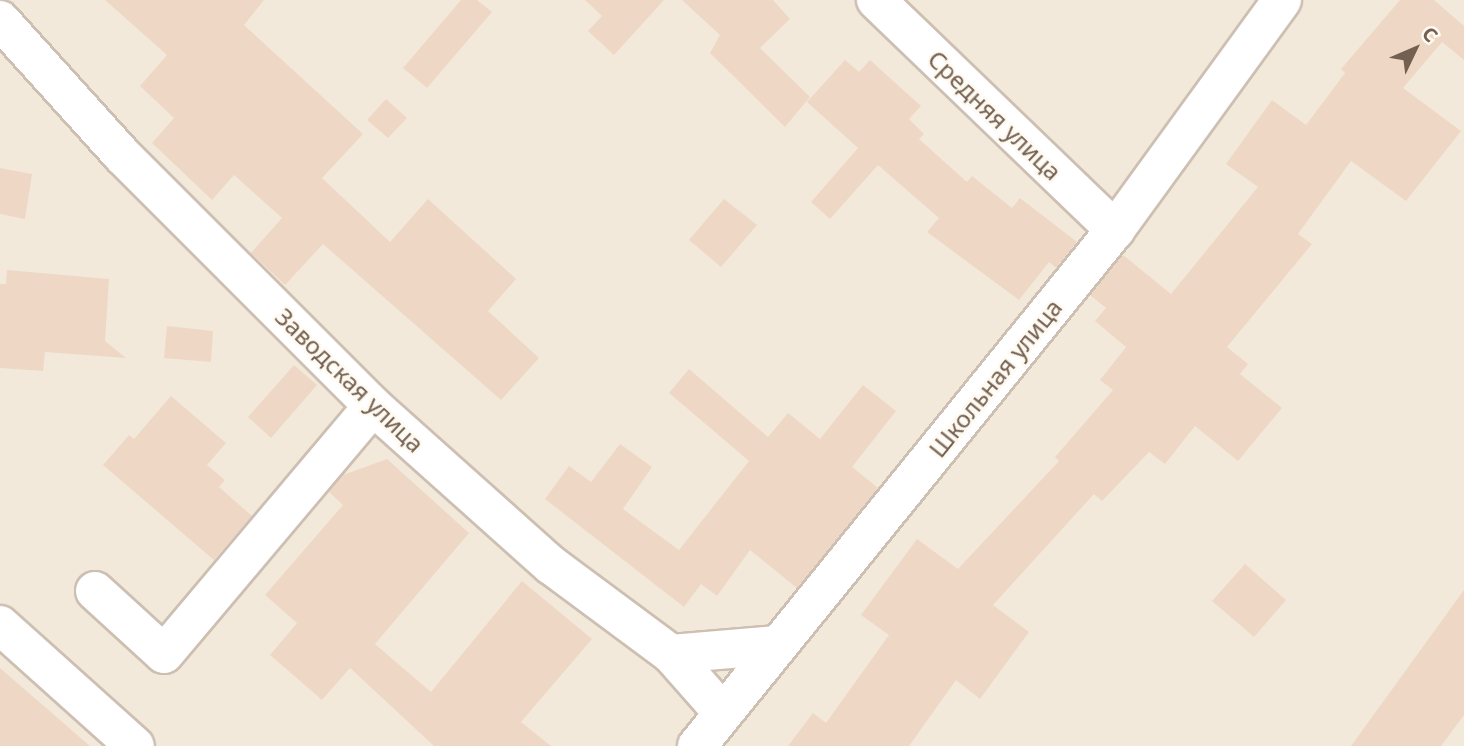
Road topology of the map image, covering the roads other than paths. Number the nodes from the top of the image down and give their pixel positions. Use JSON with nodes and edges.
{"nodes":[{"id":1,"x":876,"y":0,"type":"edge"},
{"id":2,"x":1282,"y":0,"type":"edge"},
{"id":3,"x":0,"y":20,"type":"edge"},
{"id":4,"x":1115,"y":230,"type":"junction"},
{"id":5,"x":373,"y":406,"type":"junction"},
{"id":6,"x":94,"y":591,"type":"dead end"},
{"id":7,"x":0,"y":625,"type":"edge"},
{"id":8,"x":778,"y":645,"type":"junction"},
{"id":9,"x":671,"y":654,"type":"junction"},
{"id":10,"x":723,"y":713,"type":"junction"},
{"id":11,"x":135,"y":746,"type":"edge"},
{"id":12,"x":696,"y":746,"type":"edge"}],
"edges":[{"from":1,"to":4,"type":"street","name":"Средняя улица"},
{"from":2,"to":4,"type":"street","name":"Школьная улица"},
{"from":3,"to":5,"type":"street","name":"Заводская улица"},
{"from":4,"to":8,"type":"street","name":"Школьная улица"},
{"from":5,"to":6,"type":"street"},
{"from":5,"to":9,"type":"street","name":"Заводская улица"},
{"from":7,"to":11,"type":"street"},
{"from":8,"to":9,"type":"street"},
{"from":8,"to":10,"type":"street","name":"Школьная улица"},
{"from":9,"to":10,"type":"street","name":"Заводская улица"},
{"from":10,"to":12,"type":"street","name":"Школьная улица"}]}
